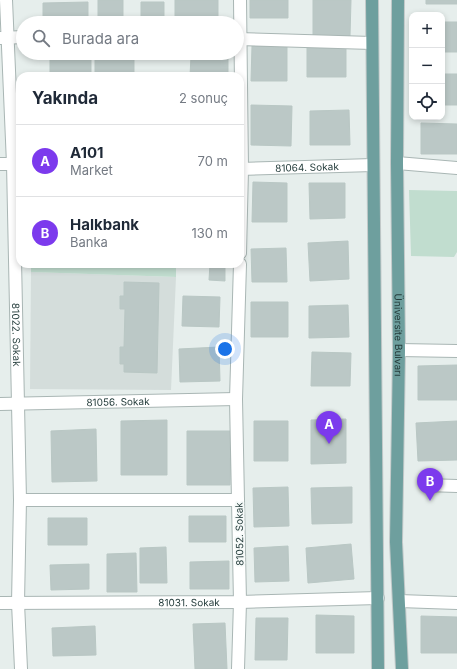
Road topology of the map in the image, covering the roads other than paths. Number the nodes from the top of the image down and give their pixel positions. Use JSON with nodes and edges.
{"nodes":[{"id":1,"x":6,"y":0,"type":"edge"},
{"id":2,"x":240,"y":0,"type":"edge"},
{"id":3,"x":372,"y":0,"type":"edge"},
{"id":4,"x":398,"y":0,"type":"edge"},
{"id":5,"x":240,"y":16,"type":"edge"},
{"id":6,"x":4,"y":38,"type":"edge"},
{"id":7,"x":16,"y":38,"type":"edge"},
{"id":8,"x":244,"y":39,"type":"edge"},
{"id":9,"x":372,"y":43,"type":"junction"},
{"id":10,"x":239,"y":60,"type":"edge"},
{"id":11,"x":240,"y":72,"type":"edge"},
{"id":12,"x":16,"y":154,"type":"edge"},
{"id":13,"x":397,"y":163,"type":"junction"},
{"id":14,"x":0,"y":164,"type":"edge"},
{"id":15,"x":16,"y":164,"type":"edge"},
{"id":16,"x":373,"y":165,"type":"junction"},
{"id":17,"x":457,"y":168,"type":"edge"},
{"id":18,"x":244,"y":169,"type":"edge"},
{"id":19,"x":17,"y":268,"type":"edge"},
{"id":20,"x":240,"y":268,"type":"edge"},
{"id":21,"x":400,"y":350,"type":"junction"},
{"id":22,"x":457,"y":350,"type":"edge"},
{"id":23,"x":236,"y":399,"type":"junction"},
{"id":24,"x":17,"y":403,"type":"junction"},
{"id":25,"x":0,"y":404,"type":"edge"},
{"id":26,"x":426,"y":485,"type":"dead end"},
{"id":27,"x":457,"y":486,"type":"edge"},
{"id":28,"x":20,"y":500,"type":"junction"},
{"id":29,"x":238,"y":500,"type":"junction"},
{"id":30,"x":378,"y":598,"type":"junction"},
{"id":31,"x":399,"y":601,"type":"junction"},
{"id":32,"x":18,"y":602,"type":"junction"},
{"id":33,"x":240,"y":602,"type":"junction"},
{"id":34,"x":0,"y":603,"type":"edge"},
{"id":35,"x":457,"y":603,"type":"edge"},
{"id":36,"x":21,"y":669,"type":"edge"},
{"id":37,"x":238,"y":669,"type":"edge"},
{"id":38,"x":378,"y":669,"type":"edge"},
{"id":39,"x":402,"y":669,"type":"edge"}],
"edges":[{"from":1,"to":6,"type":"street","name":"81022. Sokak"},
{"from":2,"to":5,"type":"street"},
{"from":3,"to":9,"type":"main road"},
{"from":4,"to":13,"type":"main road","name":"Üniversite Bulvarı"},
{"from":6,"to":7,"type":"street"},
{"from":6,"to":12,"type":"street","name":"81022. Sokak"},
{"from":8,"to":9,"type":"street"},
{"from":9,"to":16,"type":"main road"},
{"from":10,"to":11,"type":"street"},
{"from":13,"to":17,"type":"street"},
{"from":13,"to":21,"type":"main road","name":"Üniversite Bulvarı"},
{"from":14,"to":15,"type":"street"},
{"from":16,"to":18,"type":"street","name":"81064. Sokak"},
{"from":16,"to":30,"type":"main road"},
{"from":19,"to":24,"type":"street","name":"81022. Sokak"},
{"from":20,"to":23,"type":"street","name":"81052. Sokak"},
{"from":21,"to":22,"type":"street"},
{"from":21,"to":31,"type":"main road","name":"Üniversite Bulvarı"},
{"from":23,"to":24,"type":"street","name":"81056. Sokak"},
{"from":23,"to":29,"type":"street","name":"81052. Sokak"},
{"from":24,"to":25,"type":"street","name":"81056. Sokak"},
{"from":24,"to":28,"type":"street","name":"81022. Sokak"},
{"from":26,"to":27,"type":"street"},
{"from":28,"to":29,"type":"street"},
{"from":28,"to":32,"type":"street","name":"81022. Sokak"},
{"from":29,"to":33,"type":"street","name":"81052. Sokak"},
{"from":30,"to":33,"type":"street","name":"81031. Sokak"},
{"from":30,"to":38,"type":"main road"},
{"from":31,"to":35,"type":"street"},
{"from":31,"to":39,"type":"main road","name":"Üniversite Bulvarı"},
{"from":32,"to":33,"type":"street","name":"81031. Sokak"},
{"from":32,"to":34,"type":"street","name":"81031. Sokak"},
{"from":32,"to":36,"type":"street","name":"81022. Sokak"},
{"from":33,"to":37,"type":"street","name":"81052. Sokak"}]}
